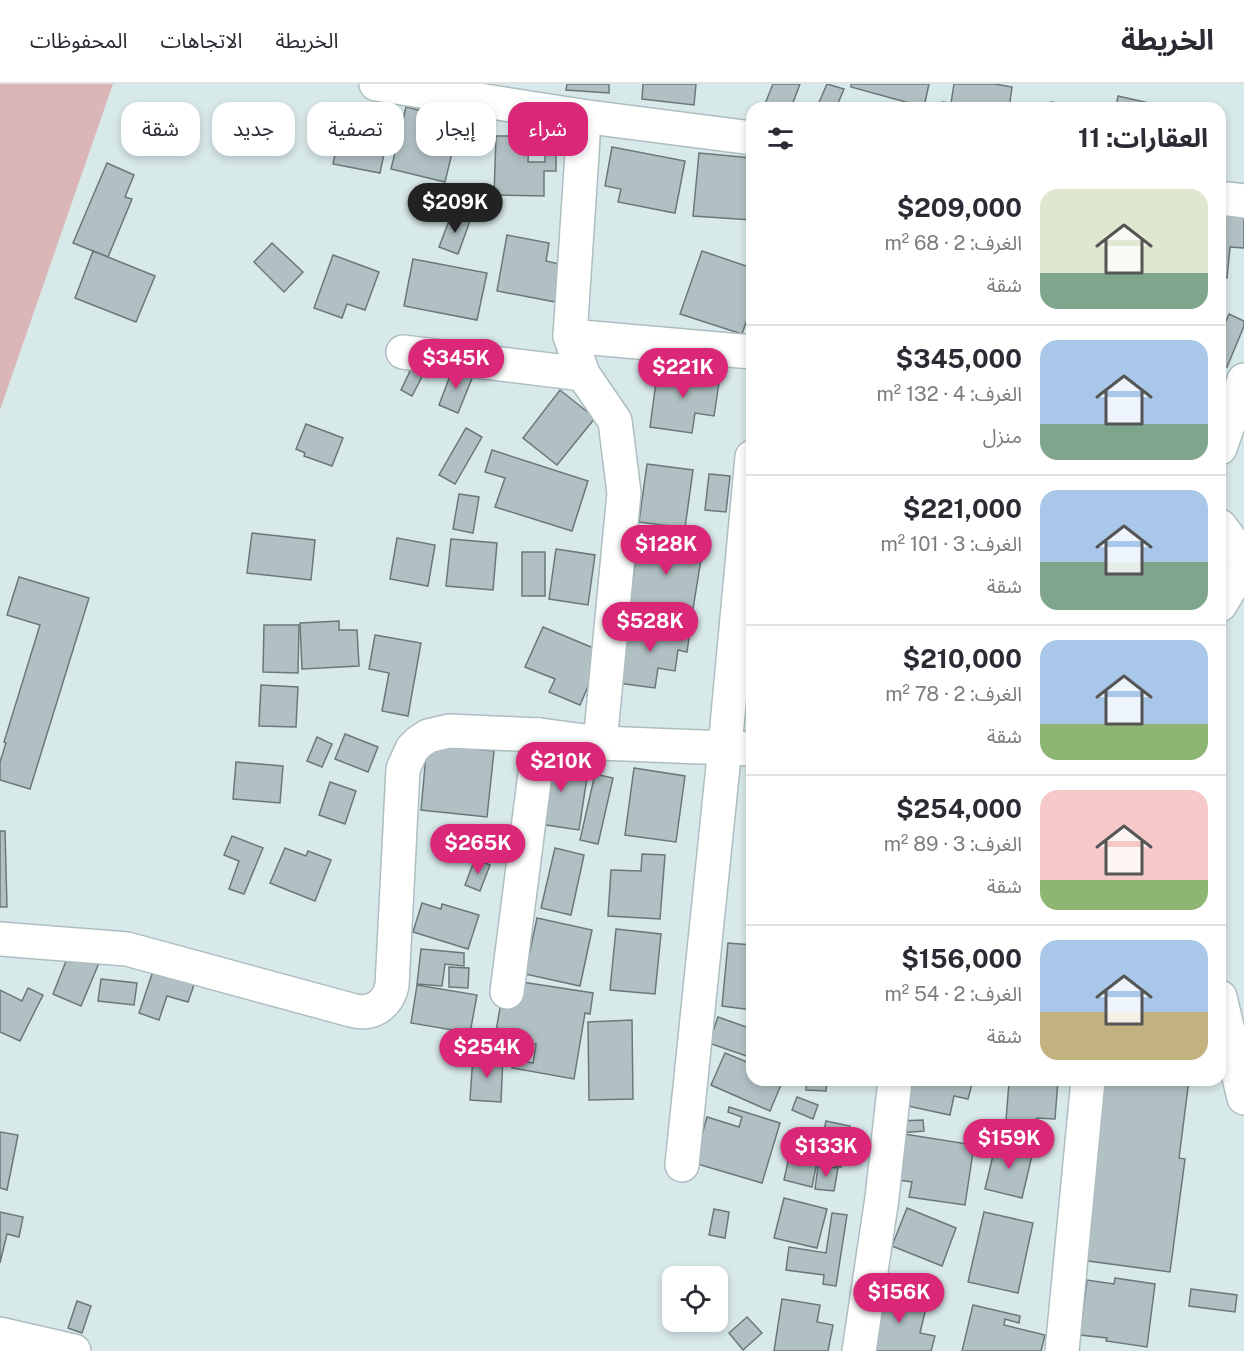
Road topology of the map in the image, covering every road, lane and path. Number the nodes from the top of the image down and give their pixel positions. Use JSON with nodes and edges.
{"nodes":[{"id":1,"x":376,"y":84,"type":"edge"},
{"id":2,"x":589,"y":124,"type":"junction"},
{"id":3,"x":746,"y":137,"type":"edge"},
{"id":4,"x":1226,"y":199,"type":"edge"},
{"id":5,"x":1244,"y":201,"type":"edge"},
{"id":6,"x":570,"y":336,"type":"junction"},
{"id":7,"x":746,"y":351,"type":"edge"},
{"id":8,"x":403,"y":352,"type":"dead end"},
{"id":9,"x":583,"y":374,"type":"junction"},
{"id":10,"x":1244,"y":380,"type":"edge"},
{"id":11,"x":1226,"y":431,"type":"edge"},
{"id":12,"x":1226,"y":534,"type":"edge"},
{"id":13,"x":1244,"y":558,"type":"edge"},
{"id":14,"x":1244,"y":565,"type":"edge"},
{"id":15,"x":746,"y":582,"type":"edge"},
{"id":16,"x":1226,"y":595,"type":"edge"},
{"id":17,"x":540,"y":735,"type":"junction"},
{"id":18,"x":600,"y":743,"type":"junction"},
{"id":19,"x":738,"y":748,"type":"edge"},
{"id":20,"x":0,"y":939,"type":"edge"},
{"id":21,"x":507,"y":992,"type":"dead end"},
{"id":22,"x":1226,"y":1013,"type":"edge"},
{"id":23,"x":1237,"y":1043,"type":"edge"},
{"id":24,"x":894,"y":1086,"type":"edge"},
{"id":25,"x":1087,"y":1086,"type":"edge"},
{"id":26,"x":1244,"y":1098,"type":"edge"},
{"id":27,"x":682,"y":1165,"type":"dead end"},
{"id":28,"x":0,"y":1334,"type":"edge"},
{"id":29,"x":74,"y":1351,"type":"edge"},
{"id":30,"x":859,"y":1351,"type":"edge"},
{"id":31,"x":1062,"y":1351,"type":"edge"}],
"edges":[{"from":1,"to":2,"type":"street"},
{"from":2,"to":3,"type":"street"},
{"from":2,"to":6,"type":"street"},
{"from":4,"to":5,"type":"street"},
{"from":6,"to":7,"type":"street"},
{"from":6,"to":9,"type":"street"},
{"from":8,"to":9,"type":"street"},
{"from":9,"to":18,"type":"street"},
{"from":10,"to":11,"type":"street"},
{"from":12,"to":13,"type":"street"},
{"from":14,"to":16,"type":"street"},
{"from":15,"to":19,"type":"street"},
{"from":17,"to":18,"type":"street"},
{"from":17,"to":20,"type":"street"},
{"from":17,"to":21,"type":"street"},
{"from":18,"to":19,"type":"street"},
{"from":19,"to":27,"type":"street"},
{"from":22,"to":23,"type":"street"},
{"from":23,"to":26,"type":"street"},
{"from":24,"to":30,"type":"street"},
{"from":25,"to":31,"type":"street"},
{"from":28,"to":29,"type":"street"}]}
